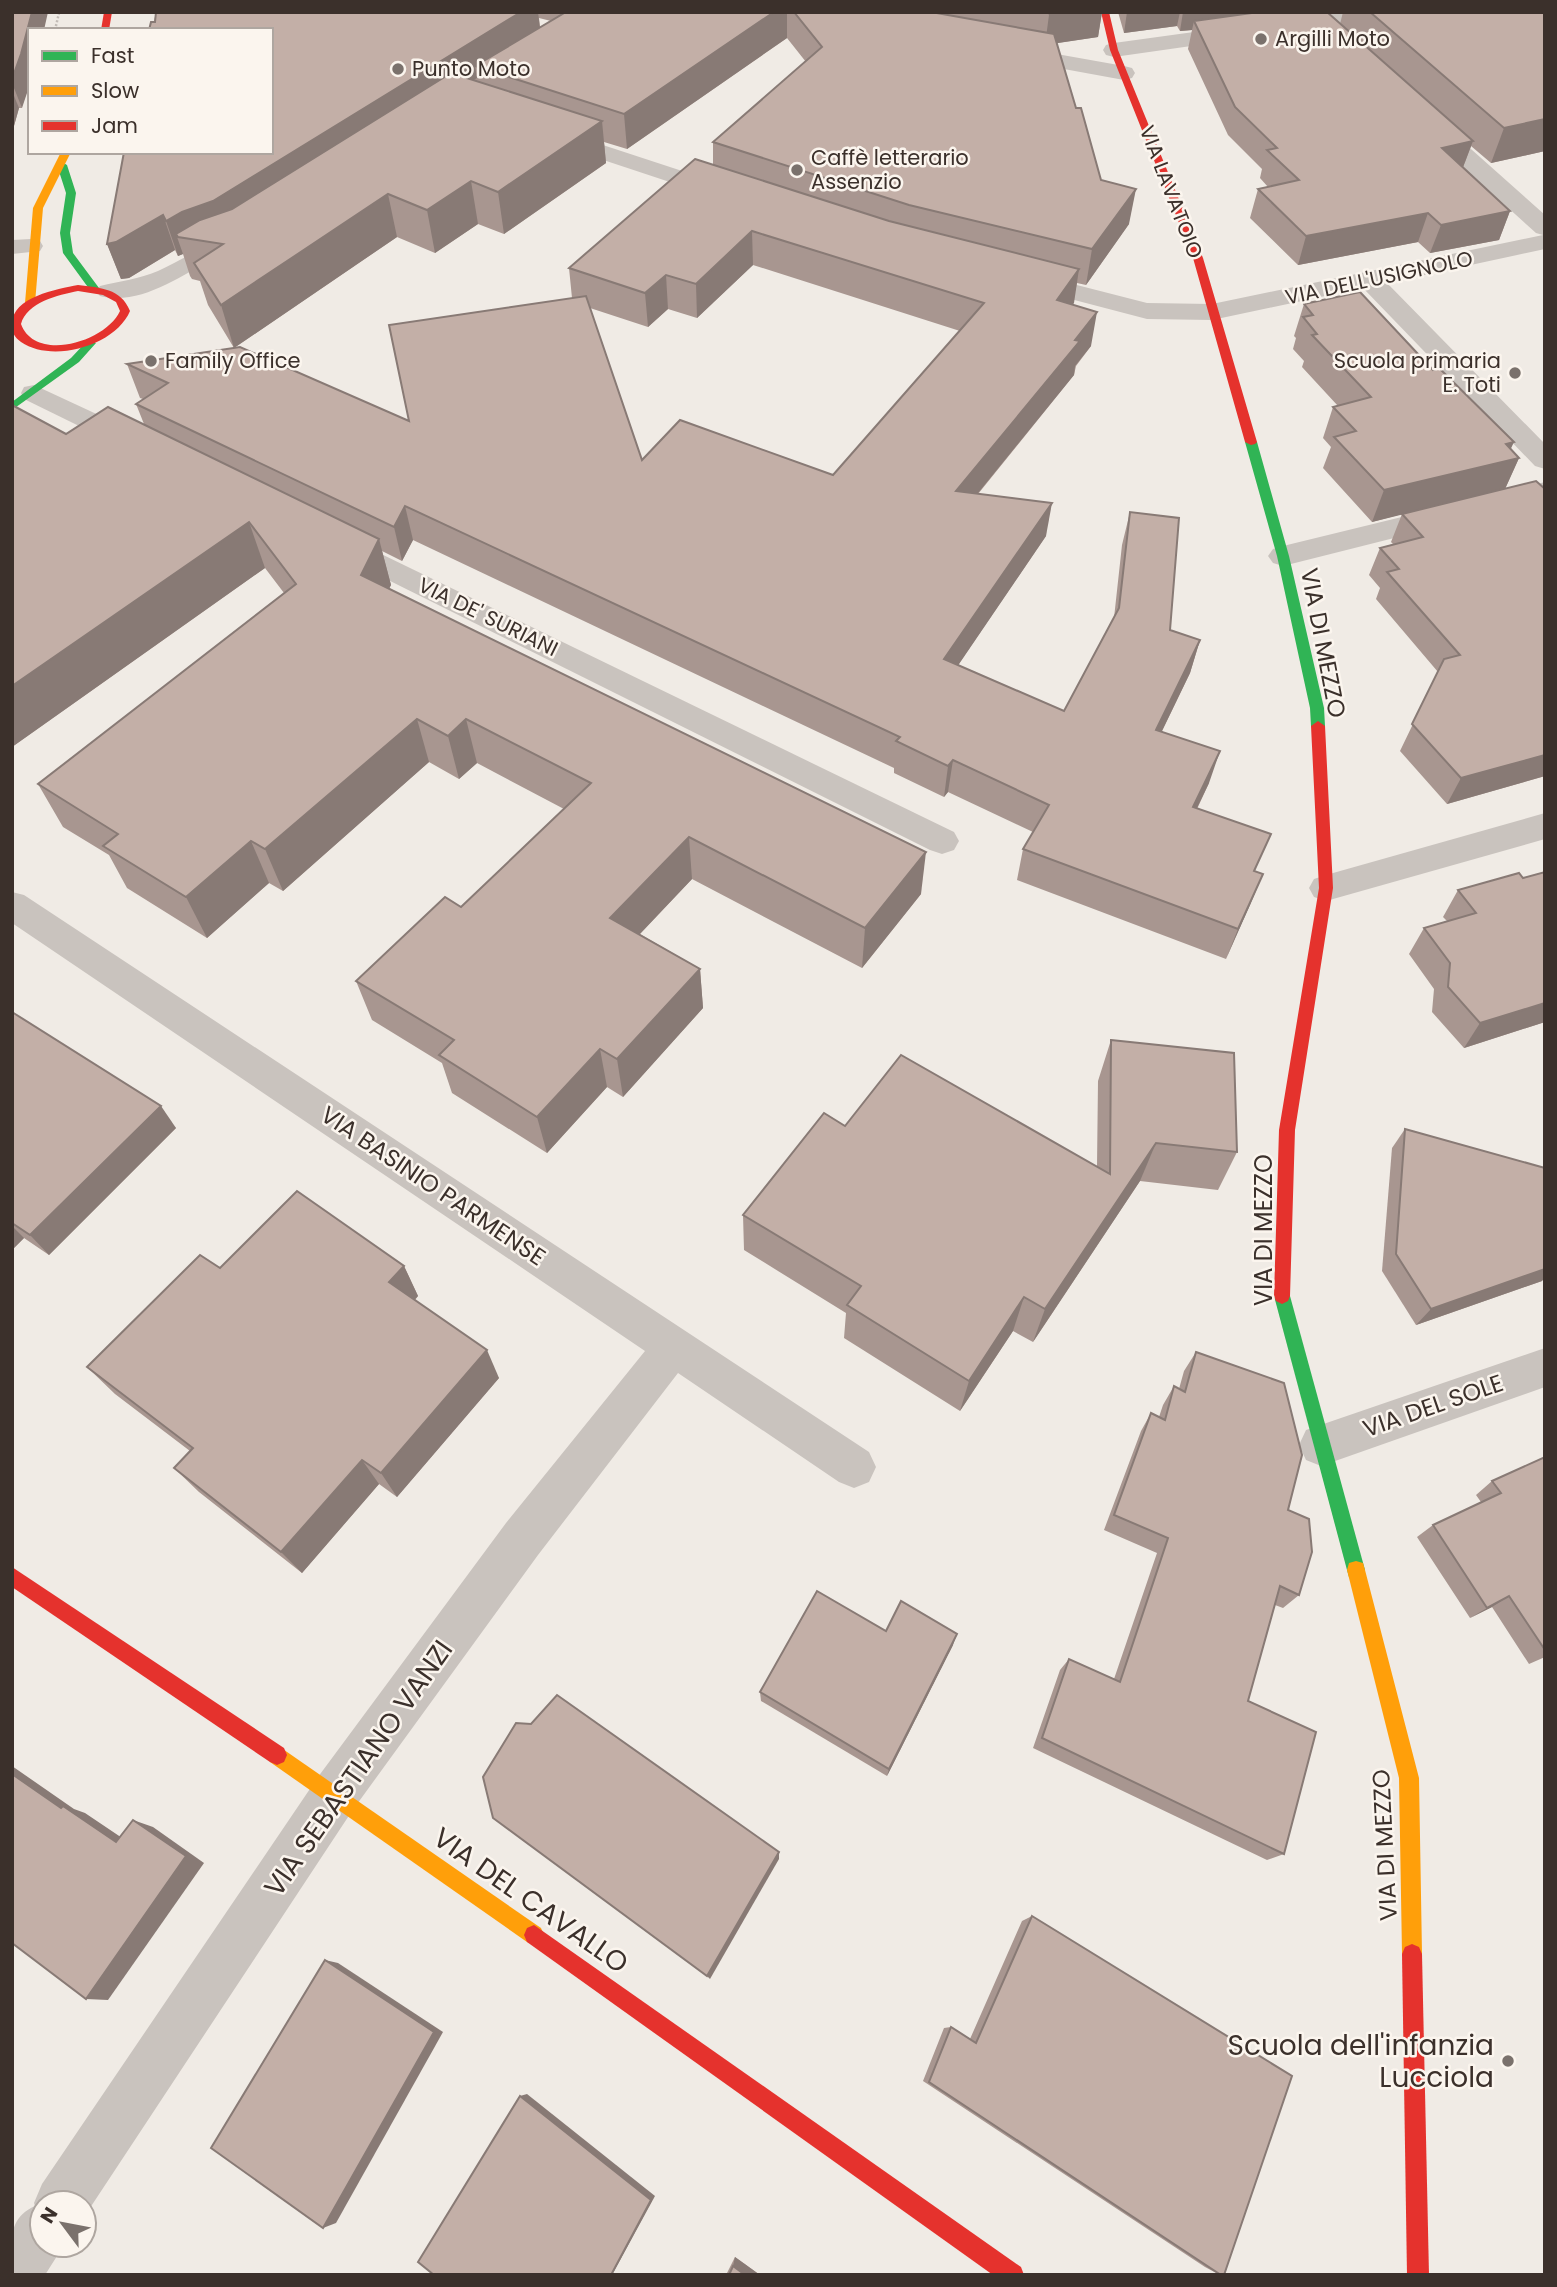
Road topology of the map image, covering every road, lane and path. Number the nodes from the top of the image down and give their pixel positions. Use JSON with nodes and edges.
{"nodes":[{"id":1,"x":1105,"y":12,"type":"edge"},
{"id":2,"x":1387,"y":12,"type":"edge"},
{"id":3,"x":1316,"y":22,"type":"junction"},
{"id":4,"x":1336,"y":41,"type":"edge"},
{"id":5,"x":989,"y":49,"type":"edge"},
{"id":6,"x":1114,"y":50,"type":"junction"},
{"id":7,"x":1124,"y":73,"type":"junction"},
{"id":8,"x":1409,"y":106,"type":"edge"},
{"id":9,"x":537,"y":130,"type":"edge"},
{"id":10,"x":64,"y":159,"type":"edge"},
{"id":11,"x":748,"y":201,"type":"edge"},
{"id":12,"x":1545,"y":228,"type":"edge"},
{"id":13,"x":256,"y":230,"type":"edge"},
{"id":14,"x":1545,"y":242,"type":"edge"},
{"id":15,"x":234,"y":244,"type":"junction"},
{"id":16,"x":22,"y":247,"type":"edge"},
{"id":17,"x":1002,"y":274,"type":"edge"},
{"id":18,"x":1370,"y":280,"type":"junction"},
{"id":19,"x":101,"y":289,"type":"junction"},
{"id":20,"x":30,"y":303,"type":"junction"},
{"id":21,"x":1212,"y":312,"type":"junction"},
{"id":22,"x":119,"y":326,"type":"junction"},
{"id":23,"x":16,"y":342,"type":"edge"},
{"id":24,"x":91,"y":343,"type":"junction"},
{"id":25,"x":23,"y":400,"type":"edge"},
{"id":26,"x":164,"y":457,"type":"edge"},
{"id":27,"x":1545,"y":460,"type":"edge"},
{"id":28,"x":1545,"y":491,"type":"edge"},
{"id":29,"x":314,"y":531,"type":"edge"},
{"id":30,"x":1283,"y":556,"type":"junction"},
{"id":31,"x":1545,"y":826,"type":"edge"},
{"id":32,"x":942,"y":841,"type":"dead end"},
{"id":33,"x":1326,"y":888,"type":"junction"},
{"id":34,"x":12,"y":905,"type":"edge"},
{"id":35,"x":674,"y":1346,"type":"junction"},
{"id":36,"x":1545,"y":1367,"type":"edge"},
{"id":37,"x":1321,"y":1445,"type":"junction"},
{"id":38,"x":854,"y":1467,"type":"dead end"},
{"id":39,"x":12,"y":1576,"type":"edge"},
{"id":40,"x":335,"y":1794,"type":"junction"},
{"id":41,"x":70,"y":2189,"type":"edge"},
{"id":42,"x":28,"y":2252,"type":"edge"},
{"id":43,"x":12,"y":2275,"type":"edge"},
{"id":44,"x":1013,"y":2275,"type":"edge"},
{"id":45,"x":1418,"y":2275,"type":"edge"}],
"edges":[{"from":1,"to":6,"type":"street","name":"VIA LAVATOIO"},
{"from":2,"to":3,"type":"street"},
{"from":3,"to":4,"type":"street"},
{"from":3,"to":6,"type":"street"},
{"from":5,"to":7,"type":"street"},
{"from":6,"to":7,"type":"street","name":"VIA LAVATOIO"},
{"from":7,"to":21,"type":"street","name":"VIA LAVATOIO"},
{"from":8,"to":12,"type":"street"},
{"from":9,"to":11,"type":"street"},
{"from":10,"to":16,"type":"street"},
{"from":10,"to":19,"type":"street"},
{"from":13,"to":15,"type":"street"},
{"from":14,"to":18,"type":"street","name":"VIA DELL'USIGNOLO"},
{"from":15,"to":19,"type":"street"},
{"from":15,"to":22,"type":"street"},
{"from":16,"to":20,"type":"street"},
{"from":17,"to":21,"type":"street","name":"VIA DELL'USIGNOLO"},
{"from":18,"to":21,"type":"street","name":"VIA DELL'USIGNOLO"},
{"from":18,"to":27,"type":"street"},
{"from":19,"to":20,"type":"street"},
{"from":19,"to":22,"type":"street"},
{"from":20,"to":23,"type":"street"},
{"from":21,"to":30,"type":"street","name":"VIA DI MEZZO"},
{"from":22,"to":24,"type":"street"},
{"from":23,"to":24,"type":"street"},
{"from":24,"to":25,"type":"street"},
{"from":25,"to":26,"type":"street"},
{"from":28,"to":30,"type":"street"},
{"from":29,"to":32,"type":"street","name":"VIA DE' SURIANI"},
{"from":30,"to":33,"type":"street","name":"VIA DI MEZZO"},
{"from":31,"to":33,"type":"street"},
{"from":33,"to":37,"type":"street","name":"VIA DI MEZZO"},
{"from":34,"to":35,"type":"street","name":"VIA BASINIO PARMENSE"},
{"from":35,"to":38,"type":"street","name":"VIA BASINIO PARMENSE"},
{"from":35,"to":40,"type":"street","name":"VIA SEBASTIANO VANZI"},
{"from":36,"to":37,"type":"street","name":"VIA DEL SOLE"},
{"from":37,"to":45,"type":"street","name":"VIA DI MEZZO"},
{"from":39,"to":40,"type":"street","name":"VIA DEL CAVALLO"},
{"from":40,"to":41,"type":"street","name":"VIA SEBASTIANO VANZI"},
{"from":40,"to":44,"type":"street","name":"VIA DEL CAVALLO"},
{"from":42,"to":43,"type":"street"}]}
